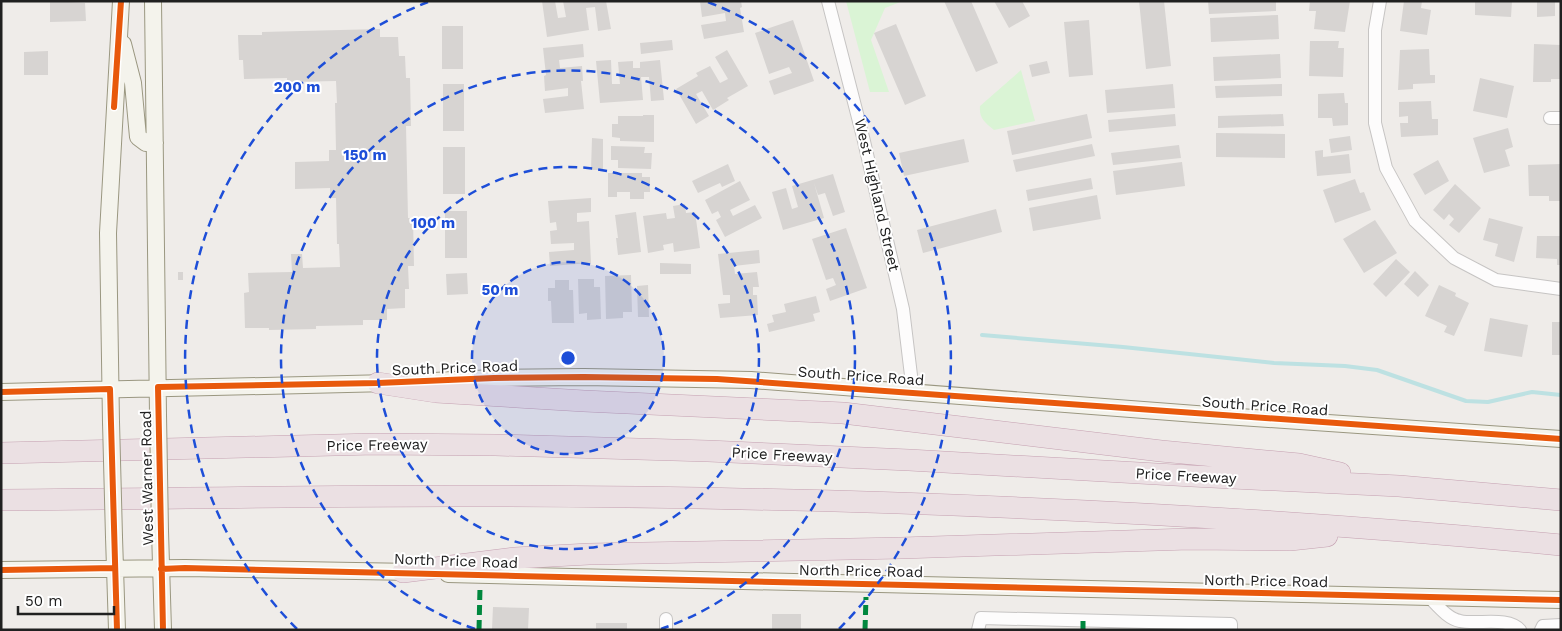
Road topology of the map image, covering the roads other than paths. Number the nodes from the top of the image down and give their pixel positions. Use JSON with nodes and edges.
{"nodes":[{"id":1,"x":121,"y":1,"type":"edge"},
{"id":2,"x":153,"y":1,"type":"edge"},
{"id":3,"x":828,"y":1,"type":"edge"},
{"id":4,"x":1380,"y":1,"type":"edge"},
{"id":5,"x":120,"y":27,"type":"junction"},
{"id":6,"x":154,"y":143,"type":"junction"},
{"id":7,"x":1561,"y":289,"type":"edge"},
{"id":8,"x":378,"y":384,"type":"junction"},
{"id":9,"x":158,"y":387,"type":"junction"},
{"id":10,"x":110,"y":389,"type":"junction"},
{"id":11,"x":1,"y":392,"type":"edge"},
{"id":12,"x":913,"y":392,"type":"junction"},
{"id":13,"x":1561,"y":439,"type":"edge"},
{"id":14,"x":1,"y":453,"type":"edge"},
{"id":15,"x":1399,"y":486,"type":"junction"},
{"id":16,"x":1,"y":500,"type":"edge"},
{"id":17,"x":1561,"y":500,"type":"edge"},
{"id":18,"x":1400,"y":530,"type":"junction"},
{"id":19,"x":1561,"y":545,"type":"edge"},
{"id":20,"x":115,"y":568,"type":"junction"},
{"id":21,"x":161,"y":569,"type":"junction"},
{"id":22,"x":1,"y":570,"type":"edge"},
{"id":23,"x":403,"y":572,"type":"junction"},
{"id":24,"x":1429,"y":597,"type":"junction"},
{"id":25,"x":1561,"y":600,"type":"edge"},
{"id":26,"x":1561,"y":625,"type":"edge"},
{"id":27,"x":117,"y":630,"type":"edge"},
{"id":28,"x":163,"y":630,"type":"edge"},
{"id":29,"x":978,"y":630,"type":"edge"},
{"id":30,"x":1231,"y":630,"type":"edge"},
{"id":31,"x":1520,"y":630,"type":"edge"},
{"id":32,"x":1541,"y":630,"type":"edge"}],
"edges":[{"from":1,"to":5,"type":"main road"},
{"from":2,"to":6,"type":"main road","name":"West Warner Road"},
{"from":3,"to":12,"type":"street","name":"West Highland Street"},
{"from":4,"to":7,"type":"street"},
{"from":5,"to":6,"type":"main road"},
{"from":5,"to":10,"type":"main road"},
{"from":6,"to":9,"type":"main road","name":"West Warner Road"},
{"from":8,"to":9,"type":"main road","name":"South Price Road"},
{"from":8,"to":12,"type":"main road","name":"South Price Road"},
{"from":8,"to":15,"type":"highway"},
{"from":9,"to":10,"type":"main road","name":"South Price Road"},
{"from":9,"to":21,"type":"main road","name":"West Warner Road","bridge":true},
{"from":10,"to":11,"type":"main road","name":"South Price Road"},
{"from":10,"to":20,"type":"main road","bridge":true},
{"from":12,"to":13,"type":"main road","name":"South Price Road"},
{"from":14,"to":15,"type":"highway","name":"Price Freeway"},
{"from":15,"to":17,"type":"highway","name":"Price Freeway"},
{"from":16,"to":18,"type":"highway"},
{"from":18,"to":19,"type":"highway"},
{"from":18,"to":23,"type":"highway"},
{"from":20,"to":21,"type":"main road","name":"North Price Road"},
{"from":20,"to":22,"type":"main road","name":"North Price Road"},
{"from":20,"to":27,"type":"main road"},
{"from":21,"to":23,"type":"main road","name":"North Price Road"},
{"from":21,"to":28,"type":"main road","name":"West Warner Road"},
{"from":23,"to":24,"type":"main road","name":"North Price Road"},
{"from":24,"to":25,"type":"main road","name":"North Price Road"},
{"from":24,"to":31,"type":"street"},
{"from":26,"to":32,"type":"street"},
{"from":29,"to":30,"type":"street"}]}
